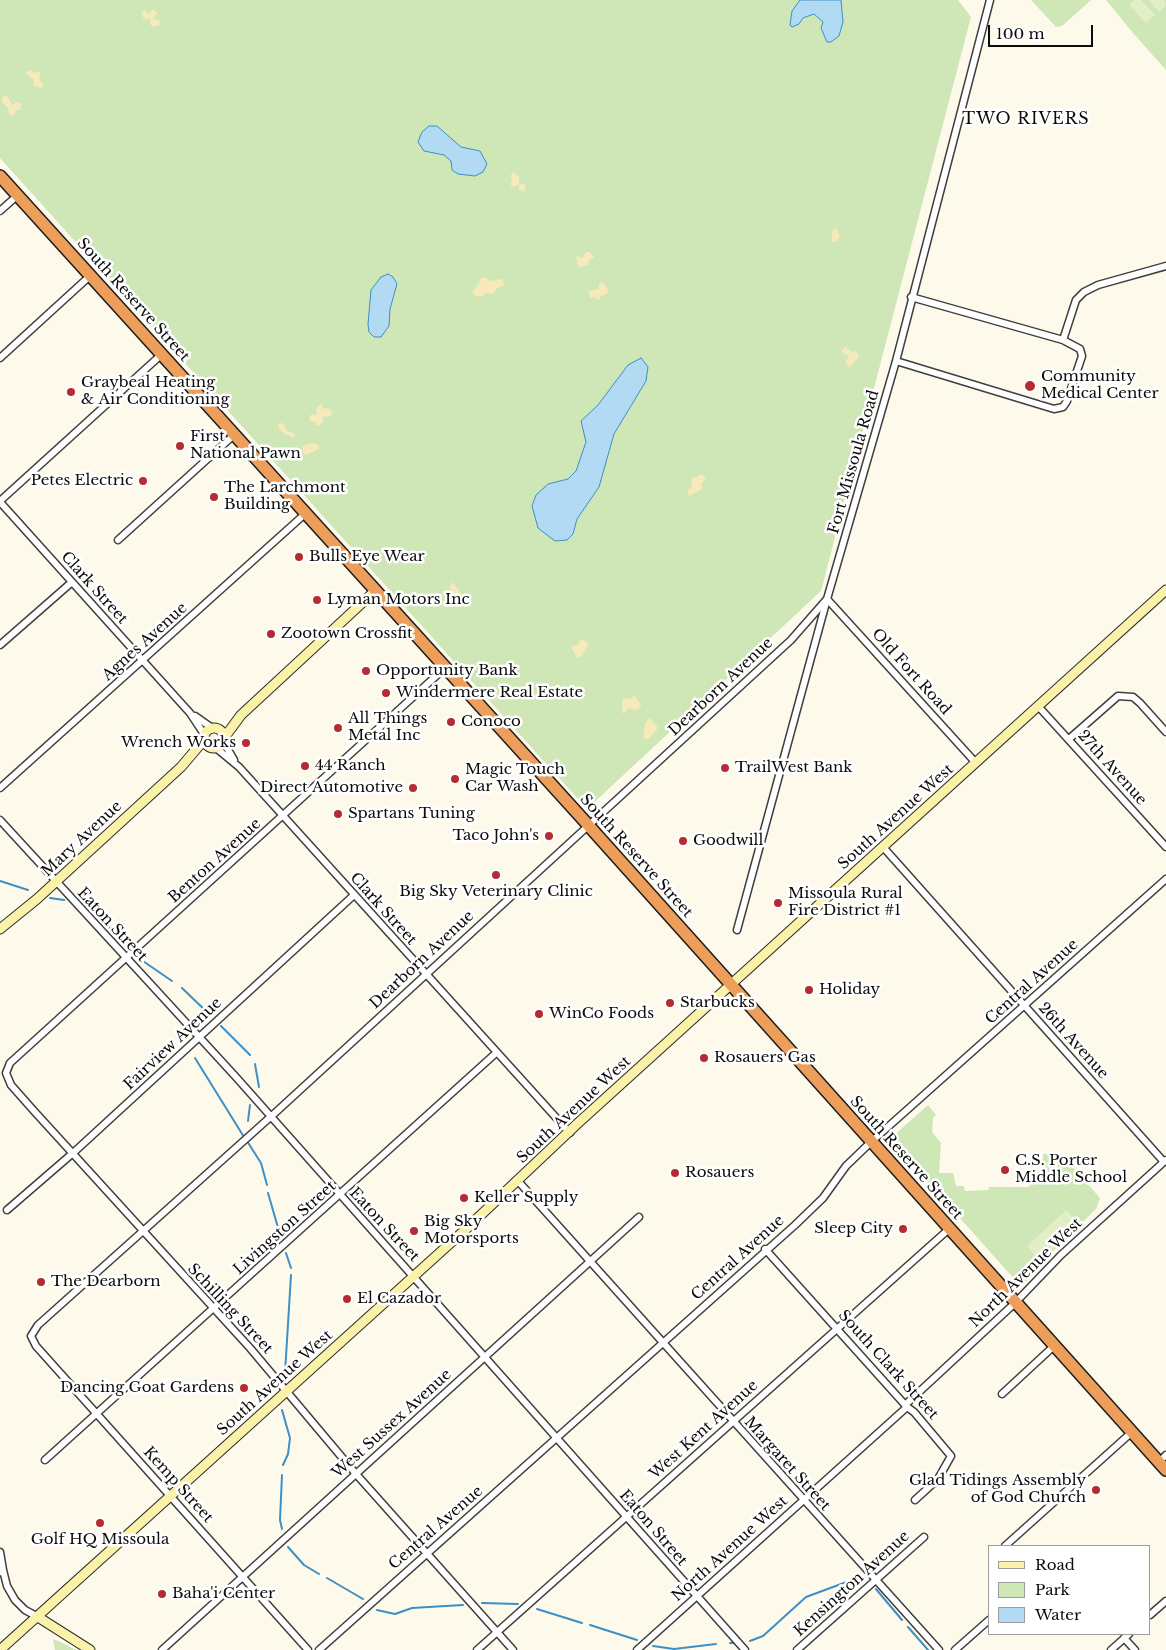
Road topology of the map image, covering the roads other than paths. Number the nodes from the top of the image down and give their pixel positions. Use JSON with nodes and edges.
{"nodes":[{"id":1,"x":990,"y":0,"type":"edge"},
{"id":2,"x":0,"y":176,"type":"edge"},
{"id":3,"x":18,"y":195,"type":"junction"},
{"id":4,"x":0,"y":211,"type":"edge"},
{"id":5,"x":1166,"y":266,"type":"edge"},
{"id":6,"x":91,"y":275,"type":"junction"},
{"id":7,"x":911,"y":297,"type":"junction"},
{"id":8,"x":1063,"y":340,"type":"junction"},
{"id":9,"x":162,"y":354,"type":"junction"},
{"id":10,"x":0,"y":358,"type":"edge"},
{"id":11,"x":896,"y":361,"type":"junction"},
{"id":12,"x":235,"y":434,"type":"junction"},
{"id":13,"x":0,"y":501,"type":"edge"},
{"id":14,"x":306,"y":513,"type":"junction"},
{"id":15,"x":118,"y":540,"type":"dead end"},
{"id":16,"x":72,"y":582,"type":"junction"},
{"id":17,"x":376,"y":590,"type":"junction"},
{"id":18,"x":1166,"y":590,"type":"edge"},
{"id":19,"x":827,"y":599,"type":"junction"},
{"id":20,"x":0,"y":645,"type":"edge"},
{"id":21,"x":142,"y":661,"type":"junction"},
{"id":22,"x":446,"y":667,"type":"junction"},
{"id":23,"x":1038,"y":706,"type":"junction"},
{"id":24,"x":241,"y":715,"type":"junction"},
{"id":25,"x":1166,"y":732,"type":"edge"},
{"id":26,"x":210,"y":738,"type":"junction"},
{"id":27,"x":224,"y":740,"type":"junction"},
{"id":28,"x":1069,"y":740,"type":"junction"},
{"id":29,"x":976,"y":763,"type":"junction"},
{"id":30,"x":239,"y":767,"type":"junction"},
{"id":31,"x":0,"y":788,"type":"edge"},
{"id":32,"x":282,"y":816,"type":"junction"},
{"id":33,"x":0,"y":820,"type":"edge"},
{"id":34,"x":589,"y":825,"type":"junction"},
{"id":35,"x":883,"y":847,"type":"junction"},
{"id":36,"x":1166,"y":848,"type":"edge"},
{"id":37,"x":1166,"y":879,"type":"edge"},
{"id":38,"x":56,"y":882,"type":"junction"},
{"id":39,"x":354,"y":895,"type":"junction"},
{"id":40,"x":0,"y":929,"type":"edge"},
{"id":41,"x":738,"y":930,"type":"dead end"},
{"id":42,"x":127,"y":958,"type":"junction"},
{"id":43,"x":425,"y":974,"type":"junction"},
{"id":44,"x":731,"y":984,"type":"junction"},
{"id":45,"x":1025,"y":1005,"type":"junction"},
{"id":46,"x":199,"y":1036,"type":"junction"},
{"id":47,"x":496,"y":1053,"type":"junction"},
{"id":48,"x":6,"y":1077,"type":"joint"},
{"id":49,"x":271,"y":1116,"type":"junction"},
{"id":50,"x":570,"y":1133,"type":"junction"},
{"id":51,"x":871,"y":1142,"type":"junction"},
{"id":52,"x":73,"y":1153,"type":"junction"},
{"id":53,"x":1165,"y":1161,"type":"edge"},
{"id":54,"x":518,"y":1181,"type":"junction"},
{"id":55,"x":339,"y":1195,"type":"junction"},
{"id":56,"x":7,"y":1210,"type":"dead end"},
{"id":57,"x":639,"y":1217,"type":"dead end"},
{"id":58,"x":144,"y":1230,"type":"junction"},
{"id":59,"x":950,"y":1230,"type":"junction"},
{"id":60,"x":765,"y":1250,"type":"junction"},
{"id":61,"x":590,"y":1262,"type":"junction"},
{"id":62,"x":414,"y":1276,"type":"junction"},
{"id":63,"x":1015,"y":1303,"type":"junction"},
{"id":64,"x":214,"y":1308,"type":"junction"},
{"id":65,"x":837,"y":1328,"type":"junction"},
{"id":66,"x":32,"y":1336,"type":"joint"},
{"id":67,"x":662,"y":1343,"type":"junction"},
{"id":68,"x":1054,"y":1346,"type":"junction"},
{"id":69,"x":484,"y":1358,"type":"junction"},
{"id":70,"x":287,"y":1390,"type":"junction"},
{"id":71,"x":1002,"y":1394,"type":"dead end"},
{"id":72,"x":906,"y":1406,"type":"junction"},
{"id":73,"x":97,"y":1413,"type":"junction"},
{"id":74,"x":733,"y":1421,"type":"junction"},
{"id":75,"x":1132,"y":1432,"type":"junction"},
{"id":76,"x":557,"y":1438,"type":"junction"},
{"id":77,"x":45,"y":1460,"type":"dead end"},
{"id":78,"x":1163,"y":1462,"type":"edge"},
{"id":79,"x":356,"y":1474,"type":"junction"},
{"id":80,"x":171,"y":1495,"type":"junction"},
{"id":81,"x":803,"y":1500,"type":"junction"},
{"id":82,"x":916,"y":1500,"type":"dead end"},
{"id":83,"x":626,"y":1516,"type":"junction"},
{"id":84,"x":924,"y":1537,"type":"dead end"},
{"id":85,"x":1006,"y":1545,"type":"edge"},
{"id":86,"x":0,"y":1552,"type":"edge"},
{"id":87,"x":427,"y":1552,"type":"junction"},
{"id":88,"x":1,"y":1571,"type":"edge"},
{"id":89,"x":243,"y":1575,"type":"junction"},
{"id":90,"x":877,"y":1580,"type":"junction"},
{"id":91,"x":696,"y":1597,"type":"junction"},
{"id":92,"x":1166,"y":1601,"type":"edge"},
{"id":93,"x":1151,"y":1614,"type":"edge"},
{"id":94,"x":38,"y":1617,"type":"junction"},
{"id":95,"x":988,"y":1620,"type":"dead end"},
{"id":96,"x":497,"y":1632,"type":"junction"},
{"id":97,"x":1127,"y":1636,"type":"edge"},
{"id":98,"x":0,"y":1650,"type":"edge"},
{"id":99,"x":90,"y":1650,"type":"edge"},
{"id":100,"x":162,"y":1650,"type":"edge"},
{"id":101,"x":308,"y":1650,"type":"edge"},
{"id":102,"x":319,"y":1650,"type":"edge"},
{"id":103,"x":477,"y":1650,"type":"edge"},
{"id":104,"x":513,"y":1650,"type":"edge"},
{"id":105,"x":637,"y":1650,"type":"edge"},
{"id":106,"x":745,"y":1650,"type":"edge"},
{"id":107,"x":797,"y":1650,"type":"edge"},
{"id":108,"x":939,"y":1650,"type":"edge"},
{"id":109,"x":955,"y":1650,"type":"edge"},
{"id":110,"x":1111,"y":1650,"type":"edge"},
{"id":111,"x":1135,"y":1650,"type":"edge"}],
"edges":[{"from":1,"to":7,"type":"street","name":"Fort Missoula Road"},
{"from":2,"to":3,"type":"highway","name":"South Reserve Street"},
{"from":3,"to":4,"type":"street"},
{"from":3,"to":6,"type":"highway","name":"South Reserve Street"},
{"from":5,"to":8,"type":"street"},
{"from":6,"to":9,"type":"highway","name":"South Reserve Street"},
{"from":6,"to":10,"type":"street"},
{"from":7,"to":8,"type":"street"},
{"from":7,"to":11,"type":"street","name":"Fort Missoula Road"},
{"from":8,"to":11,"type":"street"},
{"from":9,"to":12,"type":"highway","name":"South Reserve Street"},
{"from":9,"to":13,"type":"street"},
{"from":11,"to":19,"type":"street","name":"Fort Missoula Road"},
{"from":12,"to":14,"type":"highway","name":"South Reserve Street"},
{"from":12,"to":15,"type":"street"},
{"from":13,"to":16,"type":"street","name":"Clark Street"},
{"from":14,"to":17,"type":"highway","name":"South Reserve Street"},
{"from":14,"to":21,"type":"street","name":"Agnes Avenue"},
{"from":16,"to":20,"type":"street"},
{"from":16,"to":21,"type":"street","name":"Clark Street"},
{"from":17,"to":22,"type":"highway","name":"South Reserve Street"},
{"from":17,"to":24,"type":"street"},
{"from":18,"to":23,"type":"street","name":"South Avenue West"},
{"from":19,"to":29,"type":"street","name":"Old Fort Road"},
{"from":19,"to":34,"type":"street","name":"Dearborn Avenue"},
{"from":19,"to":41,"type":"street","name":"Fort Missoula Road"},
{"from":21,"to":26,"type":"street","name":"Clark Street"},
{"from":21,"to":31,"type":"street","name":"Agnes Avenue"},
{"from":22,"to":32,"type":"street","name":"Benton Avenue"},
{"from":22,"to":34,"type":"highway","name":"South Reserve Street"},
{"from":23,"to":28,"type":"street","name":"27th Avenue"},
{"from":23,"to":29,"type":"street","name":"South Avenue West"},
{"from":24,"to":26,"type":"street"},
{"from":24,"to":27,"type":"street"},
{"from":25,"to":28,"type":"street"},
{"from":26,"to":27,"type":"street"},
{"from":26,"to":27,"type":"street"},
{"from":26,"to":30,"type":"street","name":"Clark Street"},
{"from":26,"to":38,"type":"street","name":"Mary Avenue"},
{"from":27,"to":30,"type":"street"},
{"from":28,"to":36,"type":"street","name":"27th Avenue"},
{"from":29,"to":35,"type":"street","name":"South Avenue West"},
{"from":30,"to":32,"type":"street","name":"Clark Street"},
{"from":32,"to":39,"type":"street","name":"Clark Street"},
{"from":32,"to":42,"type":"street","name":"Benton Avenue"},
{"from":33,"to":38,"type":"street","name":"Eaton Street"},
{"from":34,"to":43,"type":"street","name":"Dearborn Avenue"},
{"from":34,"to":44,"type":"highway","name":"South Reserve Street"},
{"from":35,"to":44,"type":"street","name":"South Avenue West"},
{"from":35,"to":45,"type":"street","name":"26th Avenue"},
{"from":37,"to":45,"type":"street","name":"Central Avenue"},
{"from":38,"to":40,"type":"street","name":"Mary Avenue"},
{"from":38,"to":42,"type":"street","name":"Eaton Street"},
{"from":39,"to":43,"type":"street","name":"Clark Street"},
{"from":39,"to":46,"type":"street","name":"Fairview Avenue"},
{"from":42,"to":46,"type":"street","name":"Eaton Street"},
{"from":42,"to":48,"type":"street","name":"Benton Avenue"},
{"from":43,"to":47,"type":"street","name":"Clark Street"},
{"from":43,"to":49,"type":"street","name":"Dearborn Avenue"},
{"from":44,"to":50,"type":"street","name":"South Avenue West"},
{"from":44,"to":51,"type":"highway","name":"South Reserve Street"},
{"from":45,"to":51,"type":"street","name":"Central Avenue"},
{"from":45,"to":53,"type":"street","name":"26th Avenue"},
{"from":46,"to":49,"type":"street","name":"Eaton Street"},
{"from":46,"to":52,"type":"street","name":"Fairview Avenue"},
{"from":47,"to":50,"type":"street","name":"Clark Street"},
{"from":47,"to":55,"type":"street","name":"Livingston Street"},
{"from":48,"to":52,"type":"street","name":"Schilling Street"},
{"from":49,"to":55,"type":"street","name":"Eaton Street"},
{"from":49,"to":58,"type":"street","name":"Dearborn Avenue"},
{"from":50,"to":54,"type":"street","name":"South Avenue West"},
{"from":51,"to":59,"type":"highway","name":"South Reserve Street"},
{"from":51,"to":60,"type":"street","name":"Central Avenue"},
{"from":52,"to":56,"type":"street","name":"Fairview Avenue"},
{"from":52,"to":58,"type":"street","name":"Schilling Street"},
{"from":53,"to":63,"type":"street","name":"North Avenue West"},
{"from":54,"to":61,"type":"street","name":"Margaret Street"},
{"from":54,"to":62,"type":"street","name":"South Avenue West"},
{"from":55,"to":62,"type":"street","name":"Eaton Street"},
{"from":55,"to":64,"type":"street","name":"Livingston Street"},
{"from":57,"to":61,"type":"street","name":"West Sussex Avenue"},
{"from":58,"to":64,"type":"street","name":"Schilling Street"},
{"from":58,"to":66,"type":"street","name":"Dearborn Avenue"},
{"from":59,"to":63,"type":"highway","name":"South Reserve Street"},
{"from":59,"to":65,"type":"street","name":"West Kent Avenue"},
{"from":60,"to":65,"type":"street","name":"South Clark Street"},
{"from":60,"to":67,"type":"street","name":"Central Avenue"},
{"from":61,"to":67,"type":"street","name":"Margaret Street"},
{"from":61,"to":69,"type":"street","name":"West Sussex Avenue"},
{"from":62,"to":69,"type":"street","name":"Eaton Street"},
{"from":62,"to":70,"type":"street","name":"South Avenue West"},
{"from":63,"to":68,"type":"highway","name":"South Reserve Street"},
{"from":63,"to":72,"type":"street","name":"North Avenue West"},
{"from":64,"to":70,"type":"street","name":"Schilling Street"},
{"from":64,"to":73,"type":"street","name":"Livingston Street"},
{"from":65,"to":72,"type":"street","name":"South Clark Street"},
{"from":65,"to":74,"type":"street","name":"West Kent Avenue"},
{"from":66,"to":73,"type":"street","name":"Kemp Street"},
{"from":67,"to":74,"type":"street","name":"Margaret Street"},
{"from":67,"to":76,"type":"street","name":"Central Avenue"},
{"from":68,"to":71,"type":"street"},
{"from":68,"to":75,"type":"highway","name":"South Reserve Street"},
{"from":69,"to":76,"type":"street","name":"Eaton Street"},
{"from":69,"to":79,"type":"street","name":"West Sussex Avenue"},
{"from":70,"to":79,"type":"street","name":"Schilling Street"},
{"from":70,"to":80,"type":"street","name":"South Avenue West"},
{"from":72,"to":81,"type":"street","name":"North Avenue West"},
{"from":72,"to":82,"type":"street","name":"South Clark Street"},
{"from":73,"to":77,"type":"street","name":"Livingston Street"},
{"from":73,"to":80,"type":"street","name":"Kemp Street"},
{"from":74,"to":81,"type":"street","name":"Margaret Street"},
{"from":74,"to":83,"type":"street","name":"West Kent Avenue"},
{"from":75,"to":78,"type":"highway","name":"South Reserve Street"},
{"from":75,"to":85,"type":"street"},
{"from":76,"to":83,"type":"street","name":"Eaton Street"},
{"from":76,"to":87,"type":"street","name":"Central Avenue"},
{"from":79,"to":87,"type":"street","name":"Schilling Street"},
{"from":79,"to":89,"type":"street","name":"West Sussex Avenue"},
{"from":80,"to":89,"type":"street","name":"Kemp Street"},
{"from":80,"to":94,"type":"street","name":"South Avenue West"},
{"from":81,"to":90,"type":"street","name":"Margaret Street"},
{"from":81,"to":91,"type":"street","name":"North Avenue West"},
{"from":83,"to":91,"type":"street","name":"Eaton Street"},
{"from":83,"to":96,"type":"street","name":"West Kent Avenue"},
{"from":84,"to":90,"type":"street","name":"Kensington Avenue"},
{"from":86,"to":88,"type":"street"},
{"from":87,"to":96,"type":"street","name":"Schilling Street"},
{"from":87,"to":102,"type":"street","name":"Central Avenue"},
{"from":88,"to":94,"type":"street"},
{"from":89,"to":100,"type":"street","name":"West Sussex Avenue"},
{"from":89,"to":101,"type":"street","name":"Kemp Street"},
{"from":90,"to":107,"type":"street","name":"Kensington Avenue"},
{"from":90,"to":108,"type":"street","name":"Margaret Street"},
{"from":91,"to":105,"type":"street","name":"North Avenue West"},
{"from":91,"to":106,"type":"street","name":"Eaton Street"},
{"from":92,"to":93,"type":"street"},
{"from":94,"to":98,"type":"street","name":"South Avenue West"},
{"from":94,"to":99,"type":"street"},
{"from":95,"to":109,"type":"street"},
{"from":96,"to":103,"type":"street","name":"West Kent Avenue"},
{"from":96,"to":104,"type":"street","name":"Schilling Street"},
{"from":97,"to":110,"type":"street"},
{"from":97,"to":111,"type":"street"}]}
